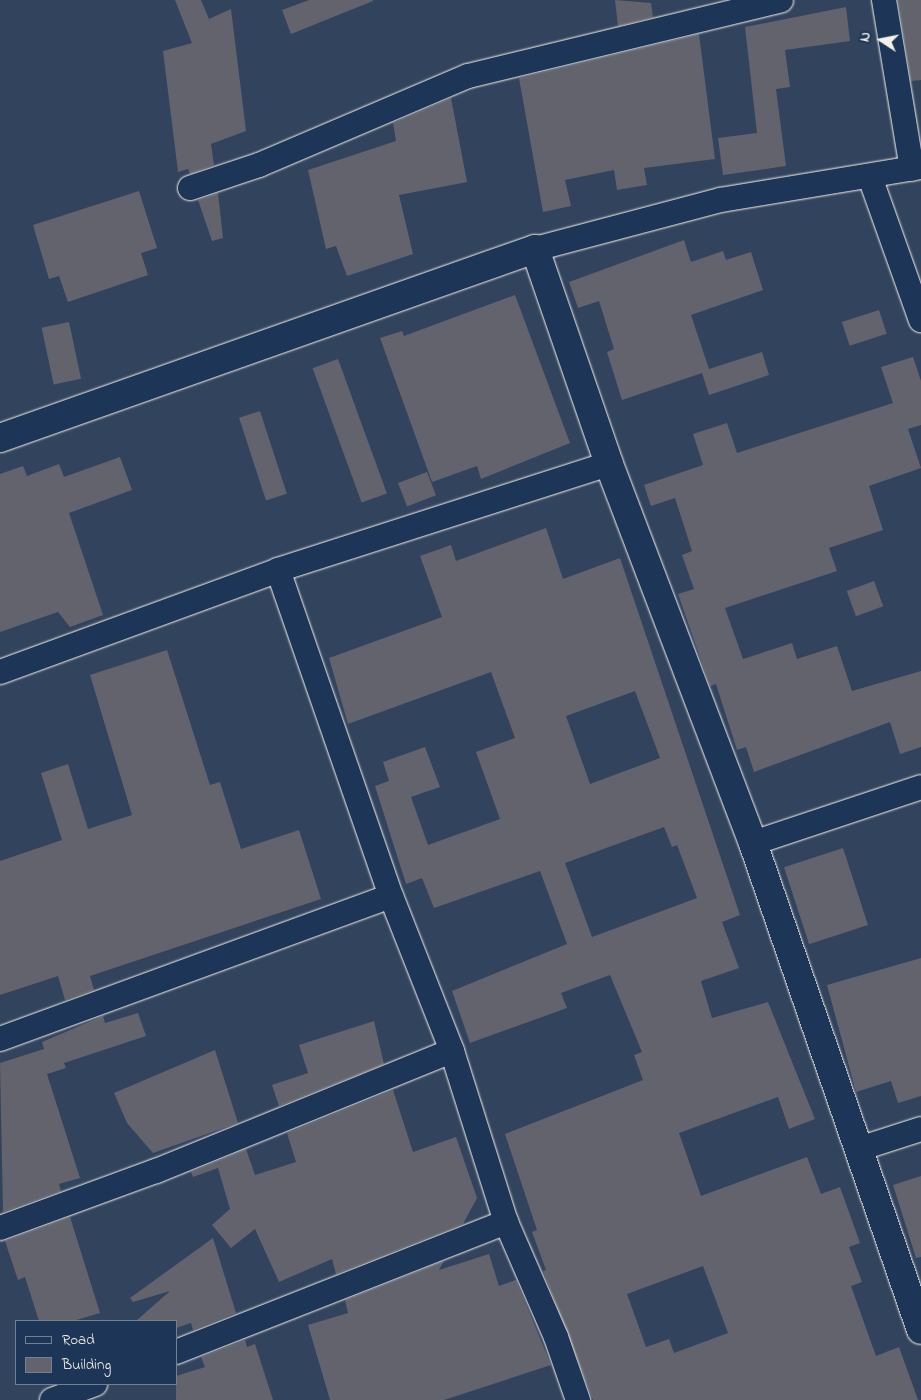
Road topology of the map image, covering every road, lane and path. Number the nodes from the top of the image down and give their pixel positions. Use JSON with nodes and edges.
{"nodes":[{"id":1,"x":781,"y":0,"type":"edge"},
{"id":2,"x":884,"y":0,"type":"edge"},
{"id":3,"x":917,"y":168,"type":"edge"},
{"id":4,"x":870,"y":177,"type":"junction"},
{"id":5,"x":190,"y":188,"type":"dead end"},
{"id":6,"x":535,"y":250,"type":"junction"},
{"id":7,"x":921,"y":320,"type":"edge"},
{"id":8,"x":0,"y":438,"type":"edge"},
{"id":9,"x":609,"y":464,"type":"junction"},
{"id":10,"x":278,"y":570,"type":"junction"},
{"id":11,"x":0,"y":672,"type":"edge"},
{"id":12,"x":921,"y":786,"type":"edge"},
{"id":13,"x":753,"y":842,"type":"junction"},
{"id":14,"x":391,"y":896,"type":"junction"},
{"id":15,"x":0,"y":1039,"type":"edge"},
{"id":16,"x":452,"y":1051,"type":"junction"},
{"id":17,"x":921,"y":1129,"type":"edge"},
{"id":18,"x":859,"y":1149,"type":"junction"},
{"id":19,"x":506,"y":1222,"type":"junction"},
{"id":20,"x":0,"y":1228,"type":"edge"},
{"id":21,"x":921,"y":1330,"type":"edge"},
{"id":22,"x":178,"y":1351,"type":"edge"},
{"id":23,"x":92,"y":1385,"type":"edge"},
{"id":24,"x":52,"y":1400,"type":"edge"},
{"id":25,"x":578,"y":1400,"type":"edge"}],
"edges":[{"from":1,"to":5,"type":"street"},
{"from":2,"to":3,"type":"street"},
{"from":3,"to":4,"type":"street"},
{"from":4,"to":6,"type":"street"},
{"from":4,"to":7,"type":"street"},
{"from":6,"to":8,"type":"main road"},
{"from":6,"to":9,"type":"main road"},
{"from":9,"to":10,"type":"street"},
{"from":9,"to":13,"type":"main road"},
{"from":10,"to":11,"type":"street"},
{"from":10,"to":14,"type":"street"},
{"from":12,"to":13,"type":"street"},
{"from":13,"to":18,"type":"main road"},
{"from":14,"to":15,"type":"street"},
{"from":14,"to":16,"type":"street"},
{"from":16,"to":19,"type":"street"},
{"from":16,"to":20,"type":"street"},
{"from":17,"to":18,"type":"street"},
{"from":18,"to":21,"type":"main road"},
{"from":19,"to":22,"type":"street"},
{"from":19,"to":25,"type":"street"},
{"from":23,"to":24,"type":"street"}]}
